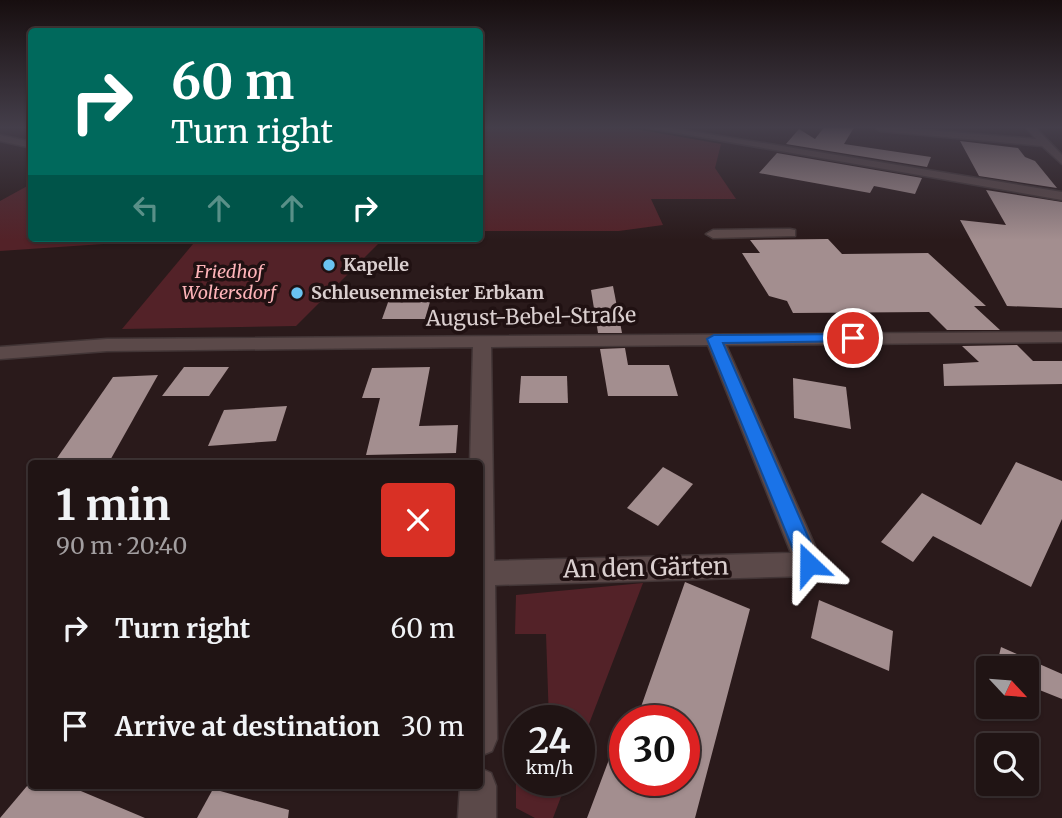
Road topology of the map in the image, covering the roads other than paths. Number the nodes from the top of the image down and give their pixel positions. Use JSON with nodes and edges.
{"nodes":[{"id":1,"x":871,"y":164,"type":"edge"},
{"id":2,"x":1062,"y":196,"type":"edge"},
{"id":3,"x":790,"y":233,"type":"dead end"},
{"id":4,"x":713,"y":234,"type":"dead end"},
{"id":5,"x":1062,"y":337,"type":"edge"},
{"id":6,"x":714,"y":339,"type":"junction"},
{"id":7,"x":482,"y":341,"type":"junction"},
{"id":8,"x":0,"y":353,"type":"edge"},
{"id":9,"x":482,"y":460,"type":"edge"},
{"id":10,"x":483,"y":573,"type":"edge"},
{"id":11,"x":478,"y":789,"type":"edge"},
{"id":12,"x":477,"y":818,"type":"edge"}],
"edges":[{"from":1,"to":2,"type":"street"},
{"from":3,"to":4,"type":"street"},
{"from":5,"to":6,"type":"street","name":"August-Bebel-Straße"},
{"from":6,"to":7,"type":"street","name":"August-Bebel-Straße"},
{"from":6,"to":10,"type":"street","name":"An den Gärten"},
{"from":7,"to":8,"type":"street","name":"August-Bebel-Straße"},
{"from":7,"to":9,"type":"street"},
{"from":11,"to":12,"type":"street"}]}
